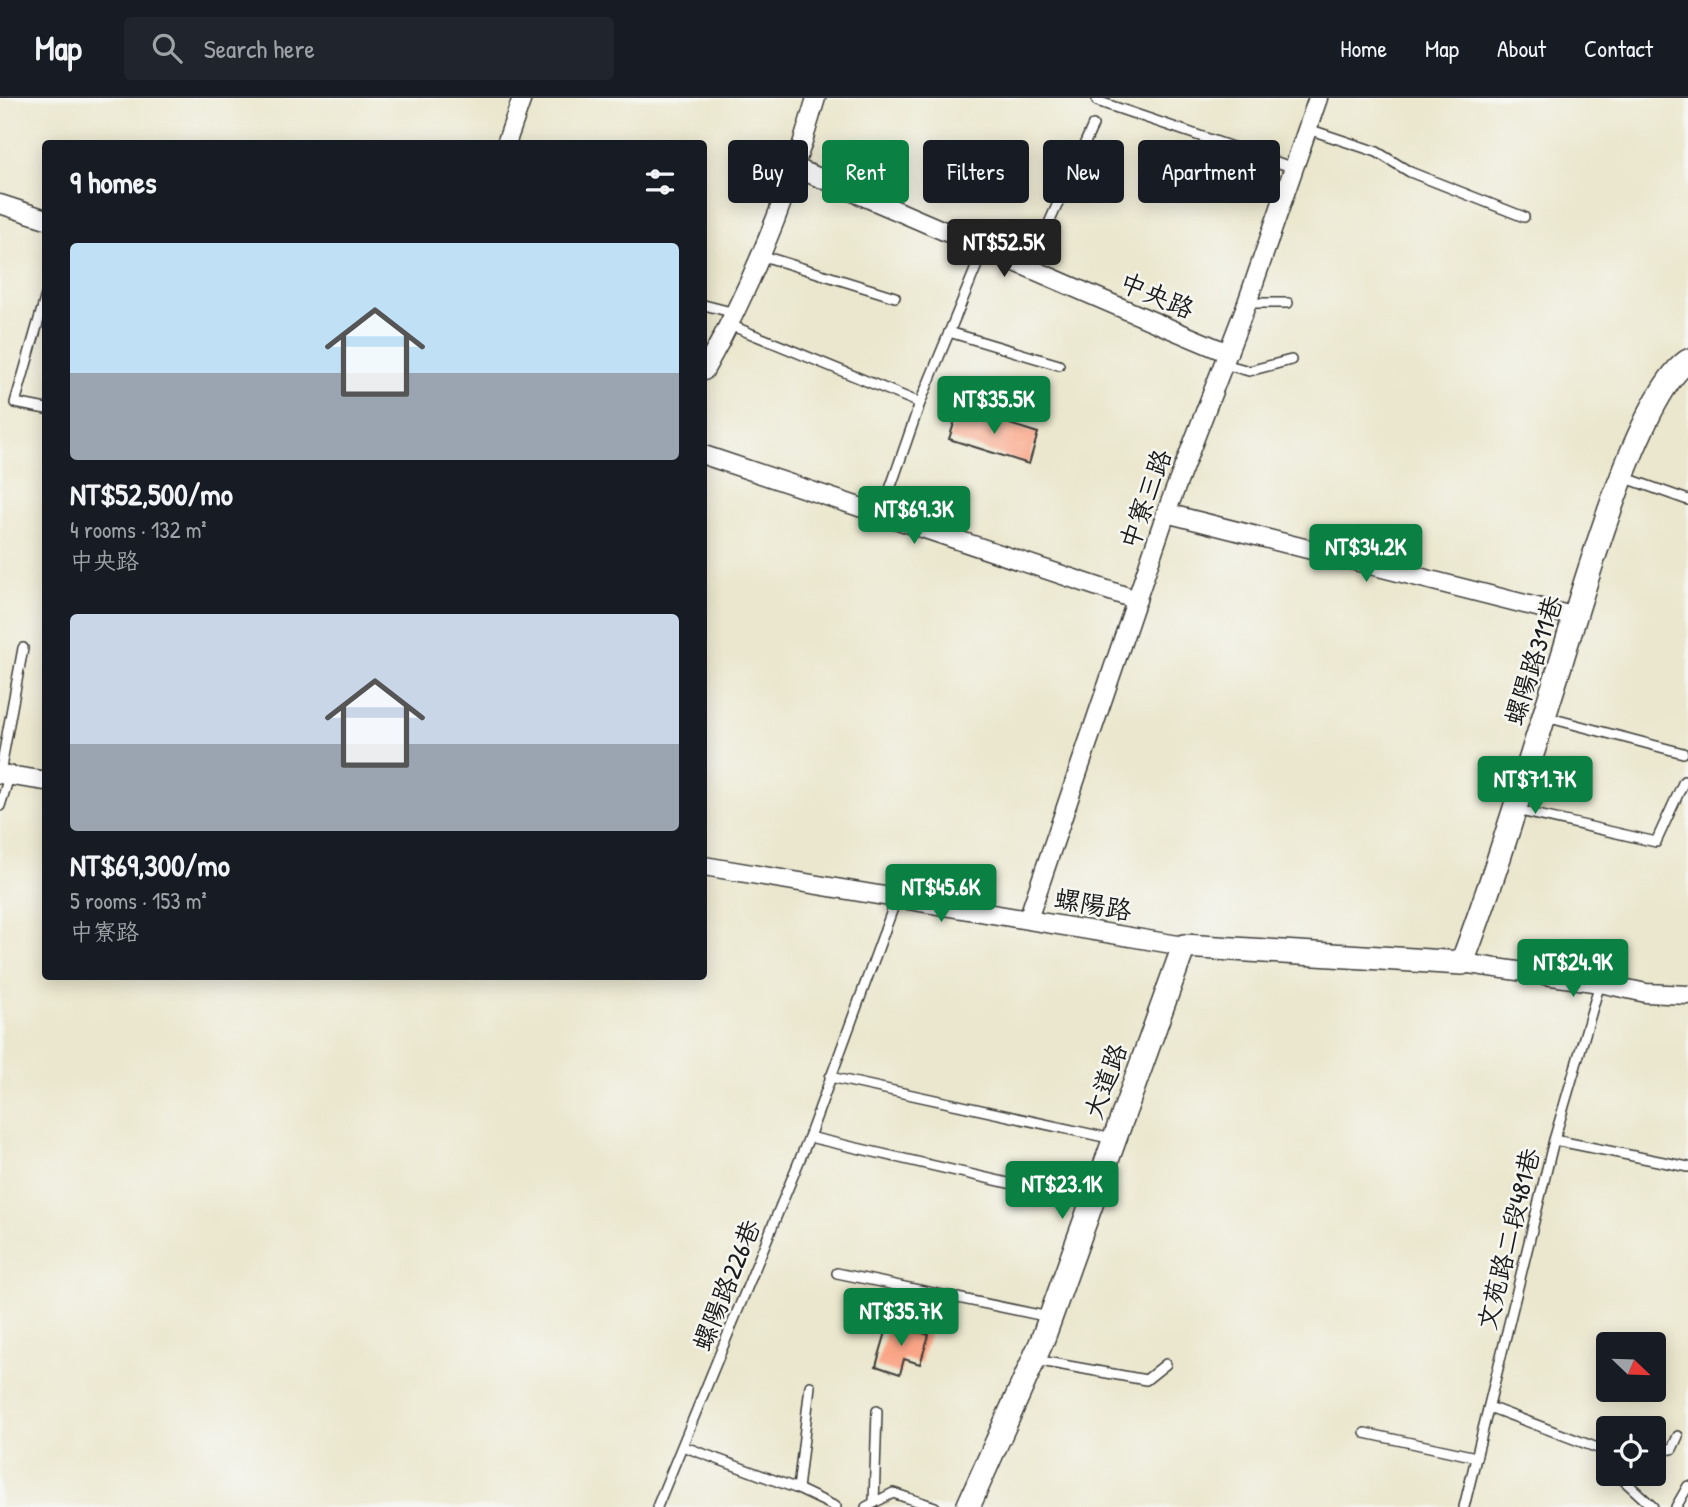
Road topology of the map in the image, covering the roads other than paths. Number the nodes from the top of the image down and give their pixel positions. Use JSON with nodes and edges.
{"nodes":[{"id":1,"x":522,"y":98,"type":"edge"},
{"id":2,"x":816,"y":98,"type":"edge"},
{"id":3,"x":1318,"y":98,"type":"edge"},
{"id":4,"x":1097,"y":101,"type":"dead end"},
{"id":5,"x":1093,"y":125,"type":"dead end"},
{"id":6,"x":1308,"y":129,"type":"junction"},
{"id":7,"x":507,"y":140,"type":"edge"},
{"id":8,"x":804,"y":140,"type":"edge"},
{"id":9,"x":1295,"y":168,"type":"junction"},
{"id":10,"x":808,"y":173,"type":"edge"},
{"id":11,"x":782,"y":203,"type":"edge"},
{"id":12,"x":0,"y":204,"type":"edge"},
{"id":13,"x":1524,"y":217,"type":"dead end"},
{"id":14,"x":42,"y":218,"type":"edge"},
{"id":15,"x":984,"y":248,"type":"junction"},
{"id":16,"x":760,"y":255,"type":"junction"},
{"id":17,"x":1028,"y":270,"type":"junction"},
{"id":18,"x":895,"y":296,"type":"dead end"},
{"id":19,"x":1247,"y":303,"type":"junction"},
{"id":20,"x":1288,"y":303,"type":"dead end"},
{"id":21,"x":707,"y":306,"type":"edge"},
{"id":22,"x":42,"y":309,"type":"edge"},
{"id":23,"x":732,"y":319,"type":"junction"},
{"id":24,"x":949,"y":332,"type":"junction"},
{"id":25,"x":1226,"y":358,"type":"junction"},
{"id":26,"x":1291,"y":360,"type":"dead end"},
{"id":27,"x":1688,"y":360,"type":"edge"},
{"id":28,"x":707,"y":365,"type":"edge"},
{"id":29,"x":1059,"y":365,"type":"dead end"},
{"id":30,"x":919,"y":403,"type":"junction"},
{"id":31,"x":42,"y":408,"type":"edge"},
{"id":32,"x":707,"y":457,"type":"edge"},
{"id":33,"x":1622,"y":476,"type":"junction"},
{"id":34,"x":1688,"y":500,"type":"edge"},
{"id":35,"x":1166,"y":513,"type":"junction"},
{"id":36,"x":881,"y":515,"type":"junction"},
{"id":37,"x":1137,"y":600,"type":"junction"},
{"id":38,"x":1576,"y":617,"type":"junction"},
{"id":39,"x":23,"y":648,"type":"dead end"},
{"id":40,"x":1544,"y":716,"type":"junction"},
{"id":41,"x":1683,"y":753,"type":"dead end"},
{"id":42,"x":3,"y":775,"type":"edge"},
{"id":43,"x":42,"y":780,"type":"edge"},
{"id":44,"x":1688,"y":782,"type":"edge"},
{"id":45,"x":0,"y":806,"type":"edge"},
{"id":46,"x":1514,"y":810,"type":"junction"},
{"id":47,"x":707,"y":866,"type":"edge"},
{"id":48,"x":897,"y":897,"type":"junction"},
{"id":49,"x":1028,"y":919,"type":"junction"},
{"id":50,"x":1184,"y":946,"type":"junction"},
{"id":51,"x":1462,"y":963,"type":"junction"},
{"id":52,"x":1600,"y":983,"type":"junction"},
{"id":53,"x":1688,"y":995,"type":"edge"},
{"id":54,"x":830,"y":1077,"type":"junction"},
{"id":55,"x":809,"y":1137,"type":"junction"},
{"id":56,"x":1114,"y":1139,"type":"junction"},
{"id":57,"x":1554,"y":1140,"type":"junction"},
{"id":58,"x":1688,"y":1167,"type":"edge"},
{"id":59,"x":1092,"y":1202,"type":"junction"},
{"id":60,"x":837,"y":1273,"type":"dead end"},
{"id":61,"x":1050,"y":1318,"type":"junction"},
{"id":62,"x":1034,"y":1359,"type":"junction"},
{"id":63,"x":1166,"y":1364,"type":"dead end"},
{"id":64,"x":810,"y":1386,"type":"dead end"},
{"id":65,"x":1489,"y":1407,"type":"junction"},
{"id":66,"x":877,"y":1411,"type":"dead end"},
{"id":67,"x":1365,"y":1433,"type":"dead end"},
{"id":68,"x":1678,"y":1436,"type":"dead end"},
{"id":69,"x":684,"y":1447,"type":"junction"},
{"id":70,"x":1596,"y":1447,"type":"edge"},
{"id":71,"x":1666,"y":1450,"type":"edge"},
{"id":72,"x":1476,"y":1457,"type":"junction"},
{"id":73,"x":1630,"y":1486,"type":"edge"},
{"id":74,"x":1688,"y":1486,"type":"edge"},
{"id":75,"x":798,"y":1489,"type":"junction"},
{"id":76,"x":870,"y":1505,"type":"edge"},
{"id":77,"x":657,"y":1507,"type":"edge"},
{"id":78,"x":836,"y":1507,"type":"edge"},
{"id":79,"x":935,"y":1507,"type":"edge"},
{"id":80,"x":968,"y":1507,"type":"edge"},
{"id":81,"x":1464,"y":1507,"type":"edge"},
{"id":82,"x":1653,"y":1507,"type":"edge"},
{"id":83,"x":1676,"y":1507,"type":"edge"}],
"edges":[{"from":1,"to":7,"type":"street"},
{"from":2,"to":8,"type":"street"},
{"from":3,"to":6,"type":"street","name":"中寮三路"},
{"from":4,"to":9,"type":"lane"},
{"from":5,"to":17,"type":"lane"},
{"from":6,"to":9,"type":"street","name":"中寮三路"},
{"from":6,"to":13,"type":"lane"},
{"from":9,"to":19,"type":"street","name":"中寮三路"},
{"from":10,"to":15,"type":"street","name":"中央路"},
{"from":11,"to":16,"type":"street"},
{"from":12,"to":14,"type":"street"},
{"from":15,"to":17,"type":"street","name":"中央路"},
{"from":15,"to":24,"type":"lane"},
{"from":16,"to":18,"type":"lane"},
{"from":16,"to":23,"type":"street"},
{"from":17,"to":25,"type":"street","name":"中央路"},
{"from":19,"to":20,"type":"lane"},
{"from":19,"to":25,"type":"street","name":"中寮三路"},
{"from":21,"to":23,"type":"lane"},
{"from":22,"to":31,"type":"lane"},
{"from":23,"to":28,"type":"street"},
{"from":23,"to":30,"type":"lane"},
{"from":24,"to":29,"type":"lane"},
{"from":24,"to":30,"type":"lane"},
{"from":25,"to":26,"type":"lane"},
{"from":25,"to":35,"type":"street","name":"中寮三路"},
{"from":27,"to":33,"type":"street","name":"螺陽路311巷"},
{"from":30,"to":36,"type":"lane"},
{"from":32,"to":36,"type":"street"},
{"from":33,"to":34,"type":"lane"},
{"from":33,"to":38,"type":"street","name":"螺陽路311巷"},
{"from":35,"to":37,"type":"street","name":"中寮三路"},
{"from":35,"to":38,"type":"street"},
{"from":36,"to":37,"type":"street"},
{"from":37,"to":49,"type":"street","name":"中寮三路"},
{"from":38,"to":40,"type":"street","name":"螺陽路311巷"},
{"from":39,"to":42,"type":"lane"},
{"from":40,"to":41,"type":"lane"},
{"from":40,"to":46,"type":"street","name":"螺陽路311巷"},
{"from":42,"to":43,"type":"street"},
{"from":42,"to":45,"type":"lane"},
{"from":44,"to":46,"type":"lane"},
{"from":46,"to":51,"type":"street","name":"螺陽路311巷"},
{"from":47,"to":48,"type":"street","name":"螺陽路"},
{"from":48,"to":49,"type":"street","name":"螺陽路"},
{"from":48,"to":54,"type":"lane","name":"螺陽路226巷"},
{"from":49,"to":50,"type":"street","name":"螺陽路"},
{"from":50,"to":51,"type":"street"},
{"from":50,"to":56,"type":"street","name":"大道路"},
{"from":51,"to":52,"type":"street"},
{"from":52,"to":53,"type":"street"},
{"from":52,"to":57,"type":"lane","name":"文苑路二段481巷"},
{"from":54,"to":55,"type":"lane","name":"螺陽路226巷"},
{"from":54,"to":56,"type":"lane"},
{"from":55,"to":59,"type":"lane"},
{"from":55,"to":69,"type":"lane","name":"螺陽路226巷"},
{"from":56,"to":59,"type":"street","name":"大道路"},
{"from":57,"to":58,"type":"lane"},
{"from":57,"to":65,"type":"lane","name":"文苑路二段481巷"},
{"from":59,"to":61,"type":"street","name":"大道路"},
{"from":60,"to":61,"type":"lane"},
{"from":61,"to":62,"type":"street","name":"大道路"},
{"from":62,"to":63,"type":"lane"},
{"from":62,"to":80,"type":"street","name":"大道路"},
{"from":64,"to":75,"type":"lane"},
{"from":65,"to":70,"type":"lane"},
{"from":65,"to":72,"type":"lane","name":"文苑路二段481巷"},
{"from":66,"to":76,"type":"lane"},
{"from":67,"to":72,"type":"lane"},
{"from":68,"to":71,"type":"lane"},
{"from":69,"to":75,"type":"lane"},
{"from":69,"to":77,"type":"lane","name":"螺陽路226巷"},
{"from":72,"to":81,"type":"lane","name":"文苑路二段481巷"},
{"from":73,"to":82,"type":"lane"},
{"from":74,"to":83,"type":"lane"},
{"from":75,"to":78,"type":"lane"},
{"from":76,"to":79,"type":"lane"}]}
